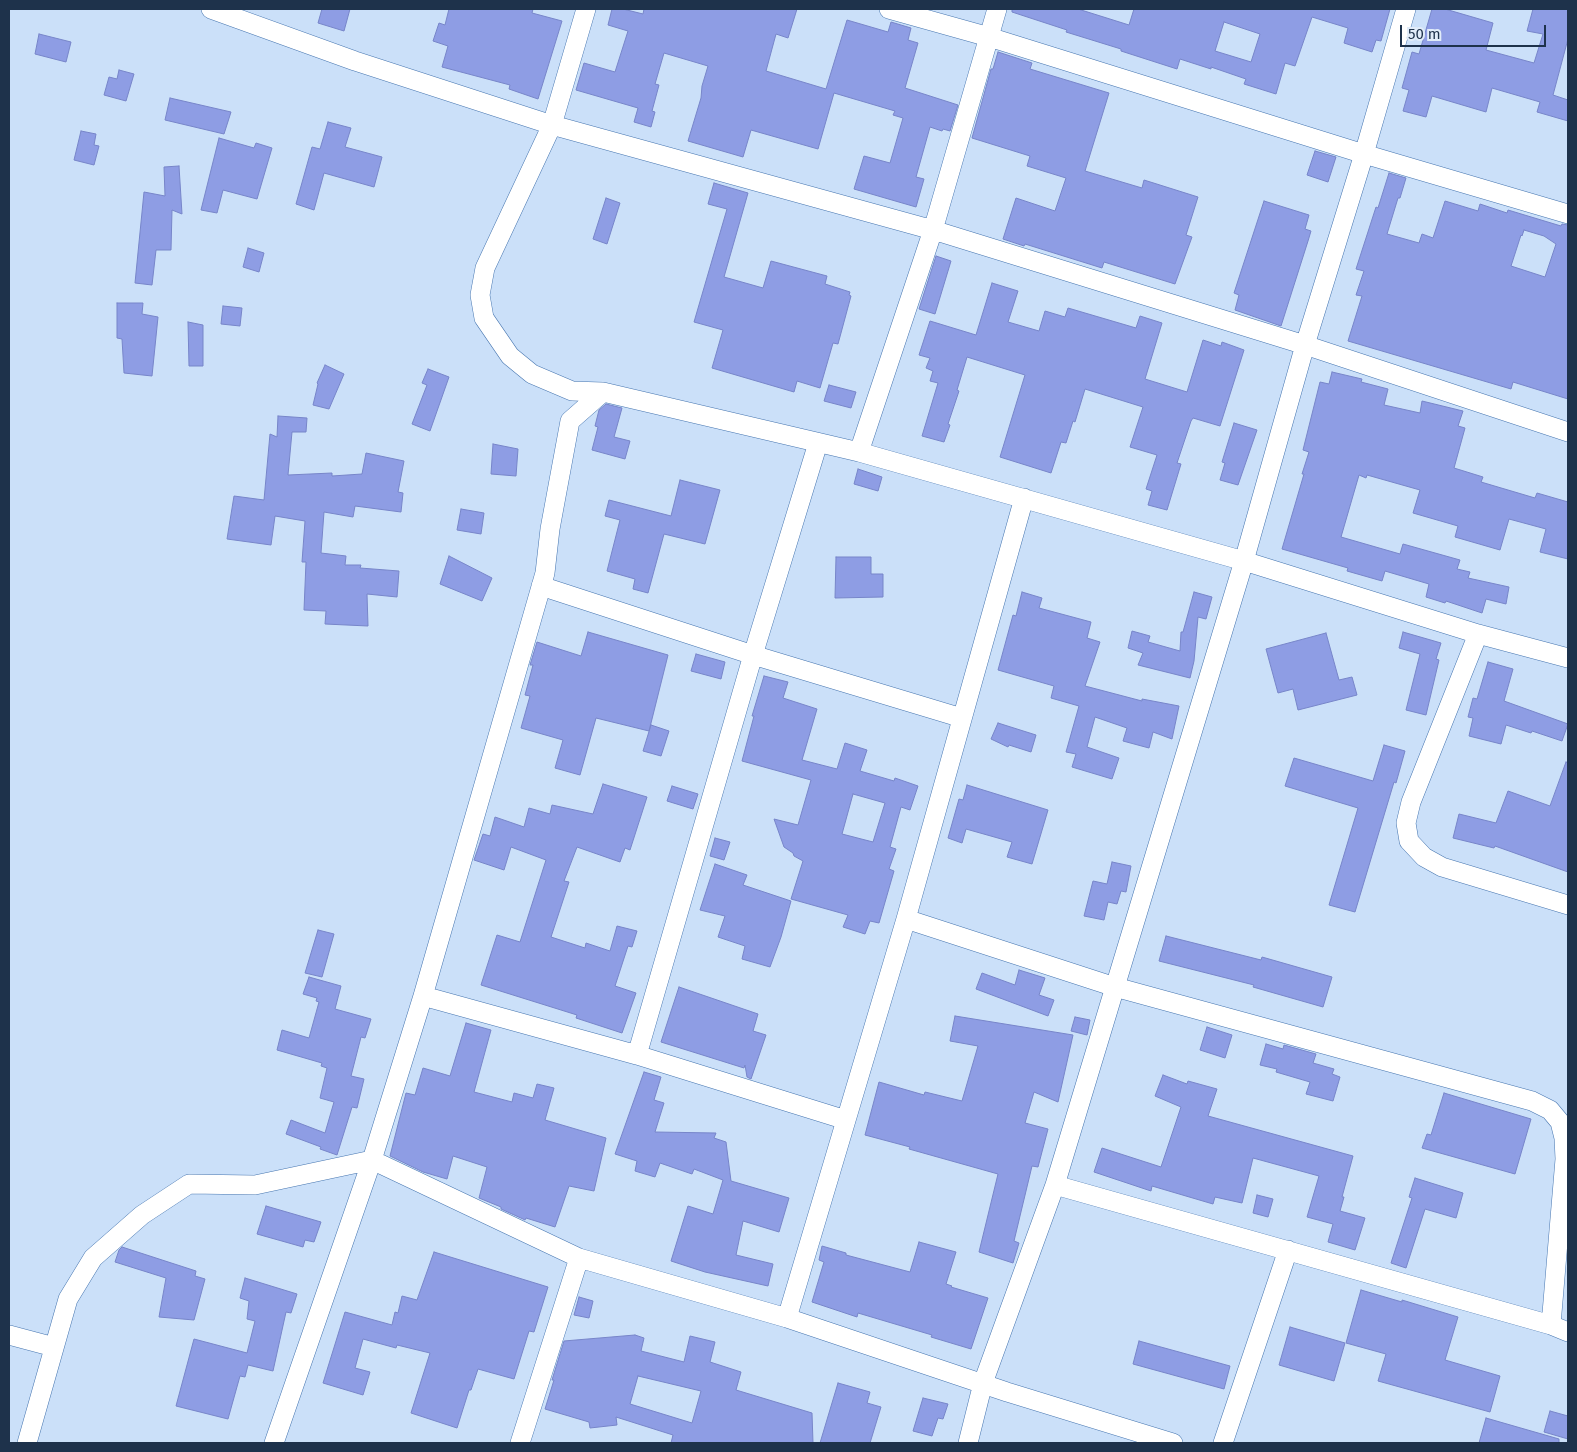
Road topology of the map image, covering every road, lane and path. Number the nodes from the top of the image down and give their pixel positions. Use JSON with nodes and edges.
{"nodes":[{"id":1,"x":211,"y":9,"type":"edge"},
{"id":2,"x":586,"y":9,"type":"edge"},
{"id":3,"x":889,"y":9,"type":"edge"},
{"id":4,"x":997,"y":9,"type":"edge"},
{"id":5,"x":1406,"y":9,"type":"edge"},
{"id":6,"x":989,"y":36,"type":"junction"},
{"id":7,"x":552,"y":125,"type":"junction"},
{"id":8,"x":1364,"y":154,"type":"junction"},
{"id":9,"x":1568,"y":214,"type":"edge"},
{"id":10,"x":933,"y":230,"type":"junction"},
{"id":11,"x":1305,"y":345,"type":"junction"},
{"id":12,"x":603,"y":392,"type":"junction"},
{"id":13,"x":1568,"y":432,"type":"edge"},
{"id":14,"x":818,"y":443,"type":"junction"},
{"id":15,"x":859,"y":452,"type":"junction"},
{"id":16,"x":1024,"y":498,"type":"junction"},
{"id":17,"x":1244,"y":561,"type":"junction"},
{"id":18,"x":541,"y":586,"type":"junction"},
{"id":19,"x":1478,"y":634,"type":"junction"},
{"id":20,"x":753,"y":655,"type":"junction"},
{"id":21,"x":1568,"y":658,"type":"edge"},
{"id":22,"x":962,"y":718,"type":"junction"},
{"id":23,"x":1568,"y":905,"type":"edge"},
{"id":24,"x":906,"y":919,"type":"junction"},
{"id":25,"x":1115,"y":987,"type":"junction"},
{"id":26,"x":423,"y":996,"type":"junction"},
{"id":27,"x":637,"y":1055,"type":"junction"},
{"id":28,"x":846,"y":1120,"type":"junction"},
{"id":29,"x":372,"y":1160,"type":"junction"},
{"id":30,"x":1055,"y":1185,"type":"junction"},
{"id":31,"x":1288,"y":1250,"type":"junction"},
{"id":32,"x":578,"y":1258,"type":"junction"},
{"id":33,"x":787,"y":1318,"type":"junction"},
{"id":34,"x":1551,"y":1325,"type":"junction"},
{"id":35,"x":1568,"y":1332,"type":"edge"},
{"id":36,"x":9,"y":1335,"type":"edge"},
{"id":37,"x":54,"y":1347,"type":"junction"},
{"id":38,"x":983,"y":1383,"type":"junction"},
{"id":39,"x":27,"y":1443,"type":"edge"},
{"id":40,"x":274,"y":1443,"type":"edge"},
{"id":41,"x":520,"y":1443,"type":"edge"},
{"id":42,"x":968,"y":1443,"type":"edge"},
{"id":43,"x":1173,"y":1443,"type":"edge"},
{"id":44,"x":1223,"y":1443,"type":"edge"}],
"edges":[{"from":1,"to":7,"type":"street"},
{"from":2,"to":7,"type":"street"},
{"from":3,"to":6,"type":"street"},
{"from":4,"to":6,"type":"street"},
{"from":5,"to":8,"type":"street"},
{"from":6,"to":8,"type":"street"},
{"from":6,"to":10,"type":"street"},
{"from":7,"to":10,"type":"street"},
{"from":7,"to":12,"type":"street"},
{"from":8,"to":9,"type":"street"},
{"from":8,"to":11,"type":"street"},
{"from":10,"to":11,"type":"street"},
{"from":10,"to":15,"type":"street"},
{"from":11,"to":13,"type":"street"},
{"from":11,"to":17,"type":"street"},
{"from":12,"to":14,"type":"street"},
{"from":12,"to":18,"type":"street"},
{"from":14,"to":15,"type":"street"},
{"from":14,"to":20,"type":"street"},
{"from":15,"to":16,"type":"street"},
{"from":16,"to":17,"type":"street"},
{"from":16,"to":22,"type":"street"},
{"from":17,"to":19,"type":"street"},
{"from":17,"to":25,"type":"street"},
{"from":18,"to":20,"type":"street"},
{"from":18,"to":26,"type":"street"},
{"from":19,"to":21,"type":"street"},
{"from":19,"to":23,"type":"street"},
{"from":20,"to":22,"type":"street"},
{"from":20,"to":27,"type":"street"},
{"from":22,"to":24,"type":"street"},
{"from":24,"to":25,"type":"street"},
{"from":24,"to":28,"type":"street"},
{"from":25,"to":30,"type":"street"},
{"from":25,"to":34,"type":"street"},
{"from":26,"to":27,"type":"street"},
{"from":26,"to":29,"type":"street"},
{"from":27,"to":28,"type":"street"},
{"from":28,"to":33,"type":"street"},
{"from":29,"to":32,"type":"street"},
{"from":29,"to":37,"type":"street"},
{"from":29,"to":40,"type":"street"},
{"from":30,"to":31,"type":"street"},
{"from":30,"to":38,"type":"street"},
{"from":31,"to":34,"type":"street"},
{"from":31,"to":44,"type":"street"},
{"from":32,"to":33,"type":"street"},
{"from":32,"to":41,"type":"street"},
{"from":33,"to":38,"type":"street"},
{"from":34,"to":35,"type":"street"},
{"from":36,"to":37,"type":"street"},
{"from":37,"to":39,"type":"street"},
{"from":38,"to":42,"type":"street"},
{"from":38,"to":43,"type":"street"}]}
